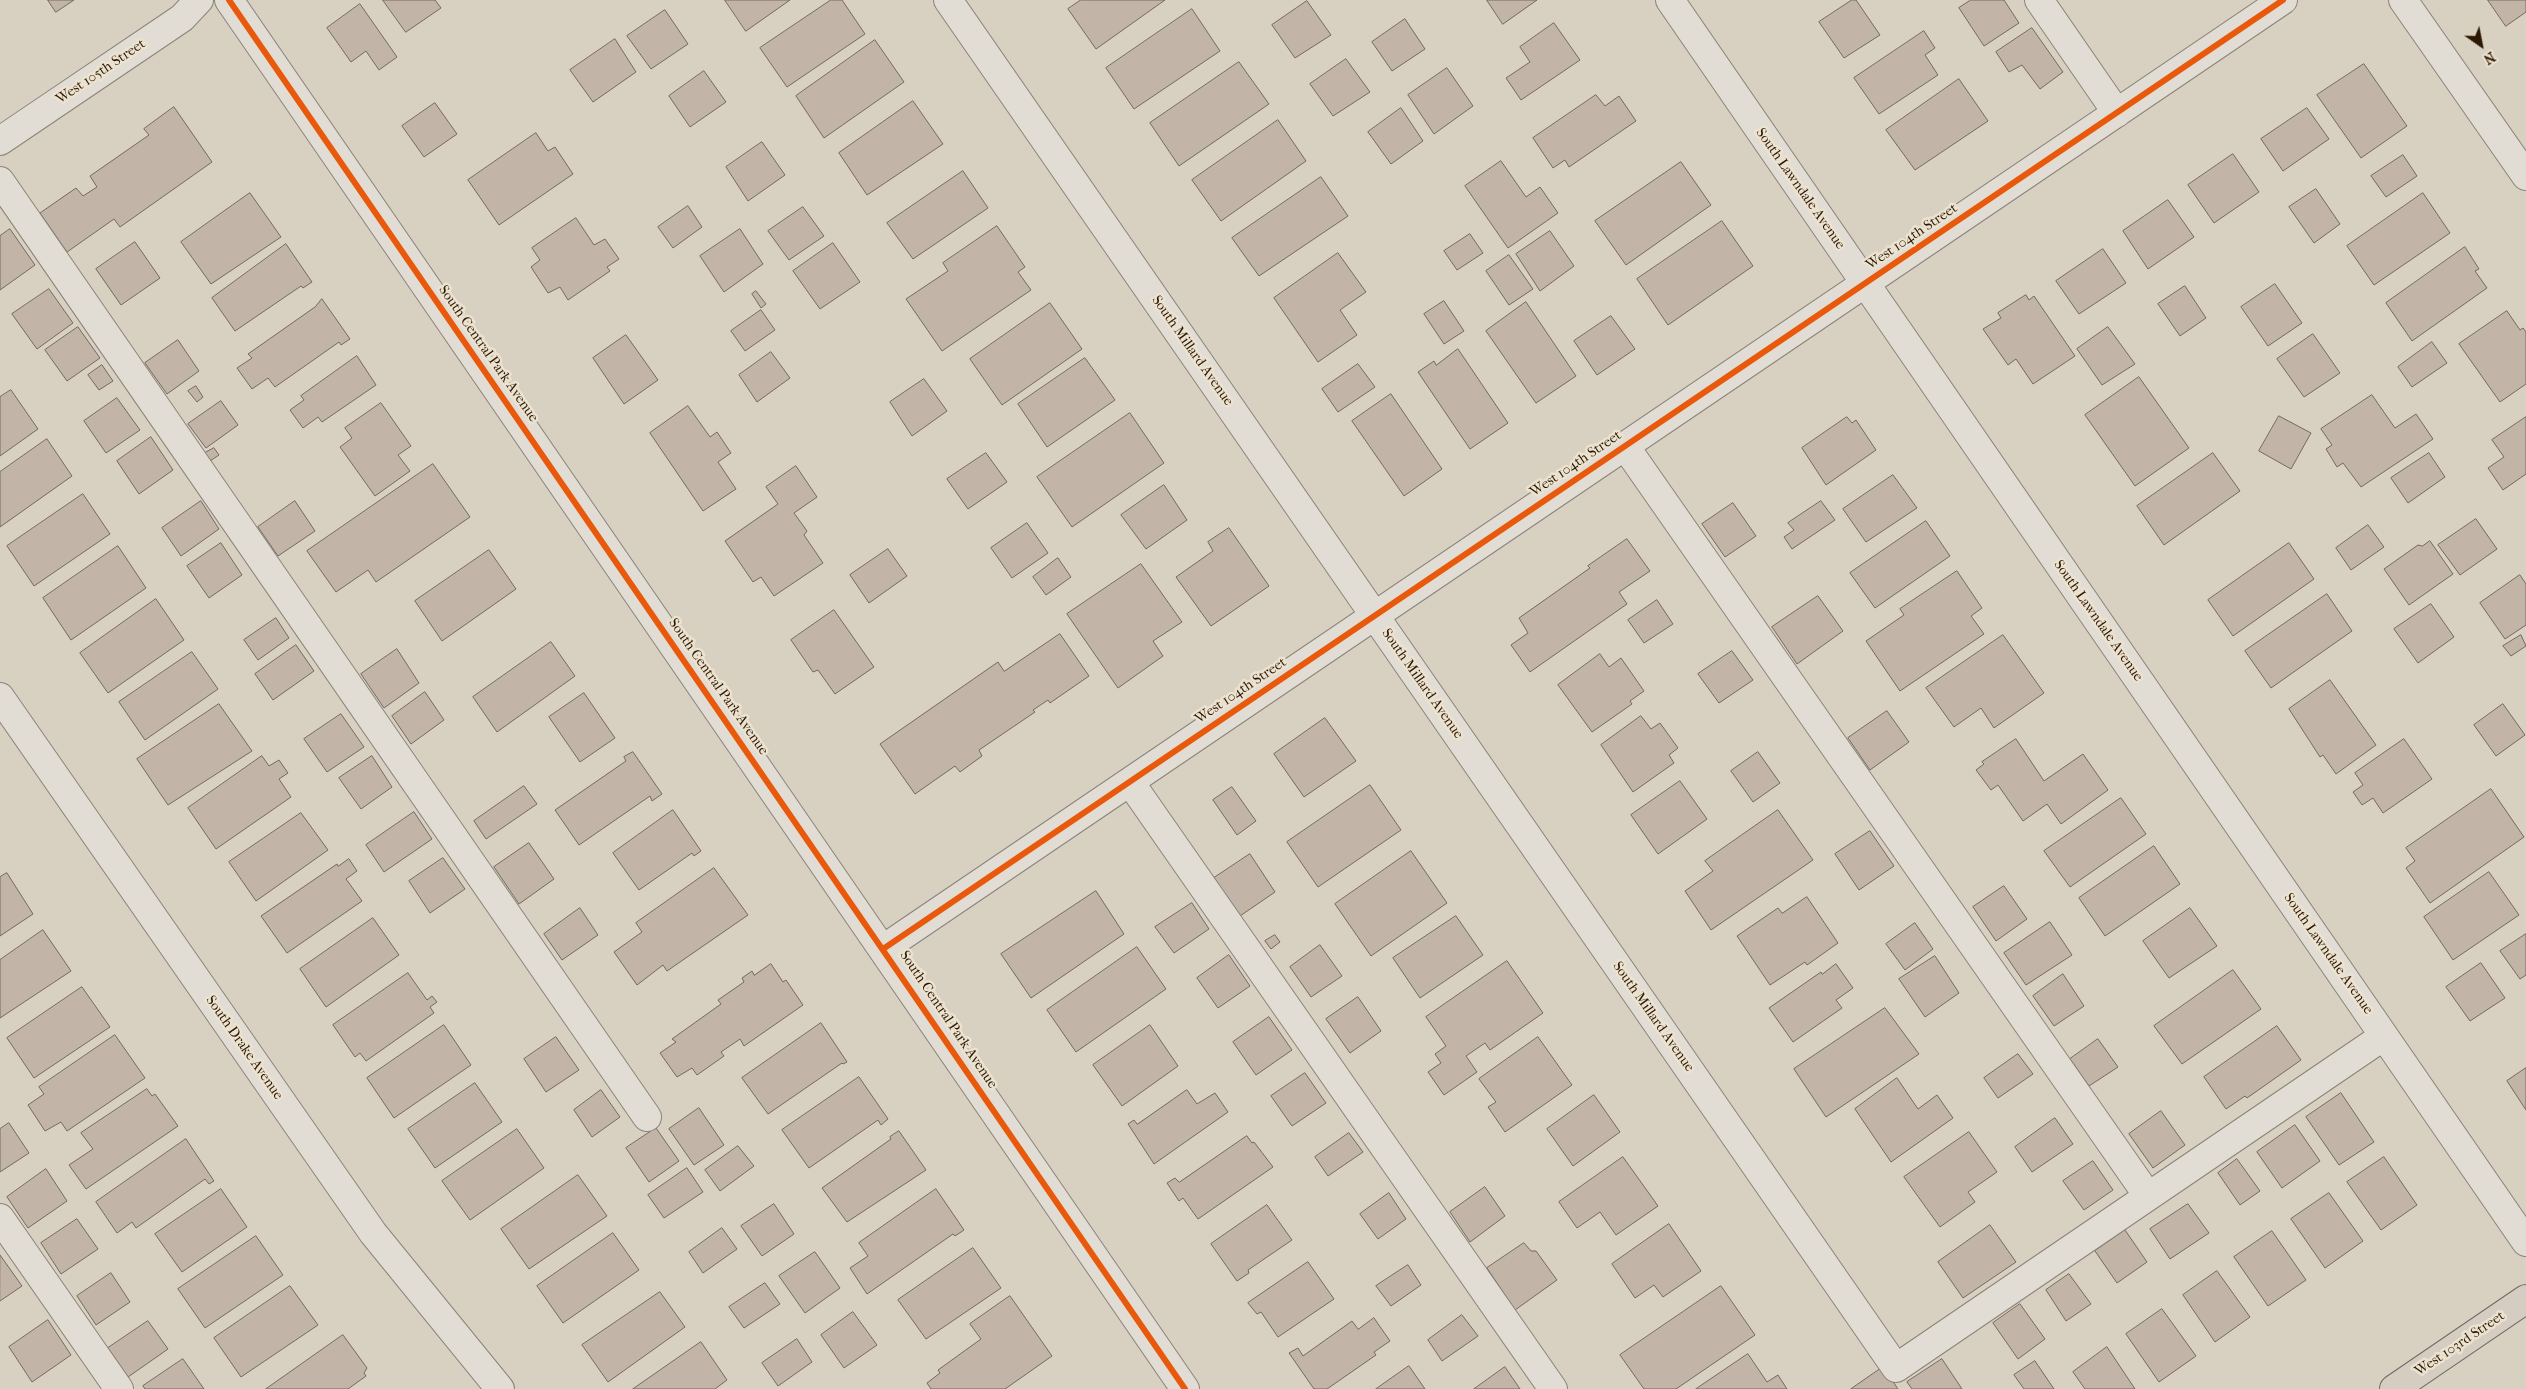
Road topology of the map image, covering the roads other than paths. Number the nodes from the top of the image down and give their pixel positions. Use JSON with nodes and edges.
{"nodes":[{"id":1,"x":199,"y":0,"type":"edge"},
{"id":2,"x":229,"y":0,"type":"edge"},
{"id":3,"x":948,"y":0,"type":"edge"},
{"id":4,"x":1670,"y":0,"type":"edge"},
{"id":5,"x":2039,"y":0,"type":"edge"},
{"id":6,"x":2283,"y":0,"type":"edge"},
{"id":7,"x":2403,"y":0,"type":"edge"},
{"id":8,"x":2118,"y":113,"type":"junction"},
{"id":9,"x":0,"y":140,"type":"edge"},
{"id":10,"x":2526,"y":176,"type":"edge"},
{"id":11,"x":0,"y":181,"type":"edge"},
{"id":12,"x":1865,"y":284,"type":"junction"},
{"id":13,"x":1625,"y":446,"type":"junction"},
{"id":14,"x":1375,"y":616,"type":"junction"},
{"id":15,"x":0,"y":697,"type":"edge"},
{"id":16,"x":1130,"y":782,"type":"junction"},
{"id":17,"x":884,"y":949,"type":"junction"},
{"id":18,"x":2384,"y":1036,"type":"junction"},
{"id":19,"x":647,"y":1117,"type":"dead end"},
{"id":20,"x":2148,"y":1196,"type":"junction"},
{"id":21,"x":0,"y":1218,"type":"edge"},
{"id":22,"x":2526,"y":1242,"type":"edge"},
{"id":23,"x":2526,"y":1300,"type":"edge"},
{"id":24,"x":119,"y":1389,"type":"edge"},
{"id":25,"x":500,"y":1389,"type":"edge"},
{"id":26,"x":1185,"y":1389,"type":"edge"},
{"id":27,"x":1553,"y":1389,"type":"edge"},
{"id":28,"x":2394,"y":1389,"type":"edge"}],
"edges":[{"from":1,"to":9,"type":"street","name":"West 105th Street"},
{"from":2,"to":17,"type":"street","name":"South Central Park Avenue"},
{"from":3,"to":14,"type":"street","name":"South Millard Avenue"},
{"from":4,"to":12,"type":"street","name":"South Lawndale Avenue"},
{"from":5,"to":8,"type":"street"},
{"from":6,"to":8,"type":"street","name":"West 104th Street"},
{"from":7,"to":10,"type":"street"},
{"from":8,"to":12,"type":"street","name":"West 104th Street"},
{"from":11,"to":19,"type":"street"},
{"from":12,"to":13,"type":"street","name":"West 104th Street"},
{"from":12,"to":18,"type":"street","name":"South Lawndale Avenue"},
{"from":13,"to":14,"type":"street","name":"West 104th Street"},
{"from":13,"to":20,"type":"street"},
{"from":14,"to":16,"type":"street","name":"West 104th Street"},
{"from":14,"to":20,"type":"street","name":"South Millard Avenue"},
{"from":15,"to":25,"type":"street","name":"South Drake Avenue"},
{"from":16,"to":17,"type":"street","name":"West 104th Street"},
{"from":16,"to":27,"type":"street"},
{"from":17,"to":26,"type":"street","name":"South Central Park Avenue"},
{"from":18,"to":20,"type":"street"},
{"from":18,"to":22,"type":"street","name":"South Lawndale Avenue"},
{"from":21,"to":24,"type":"street"},
{"from":23,"to":28,"type":"main road","name":"West 103rd Street"}]}
